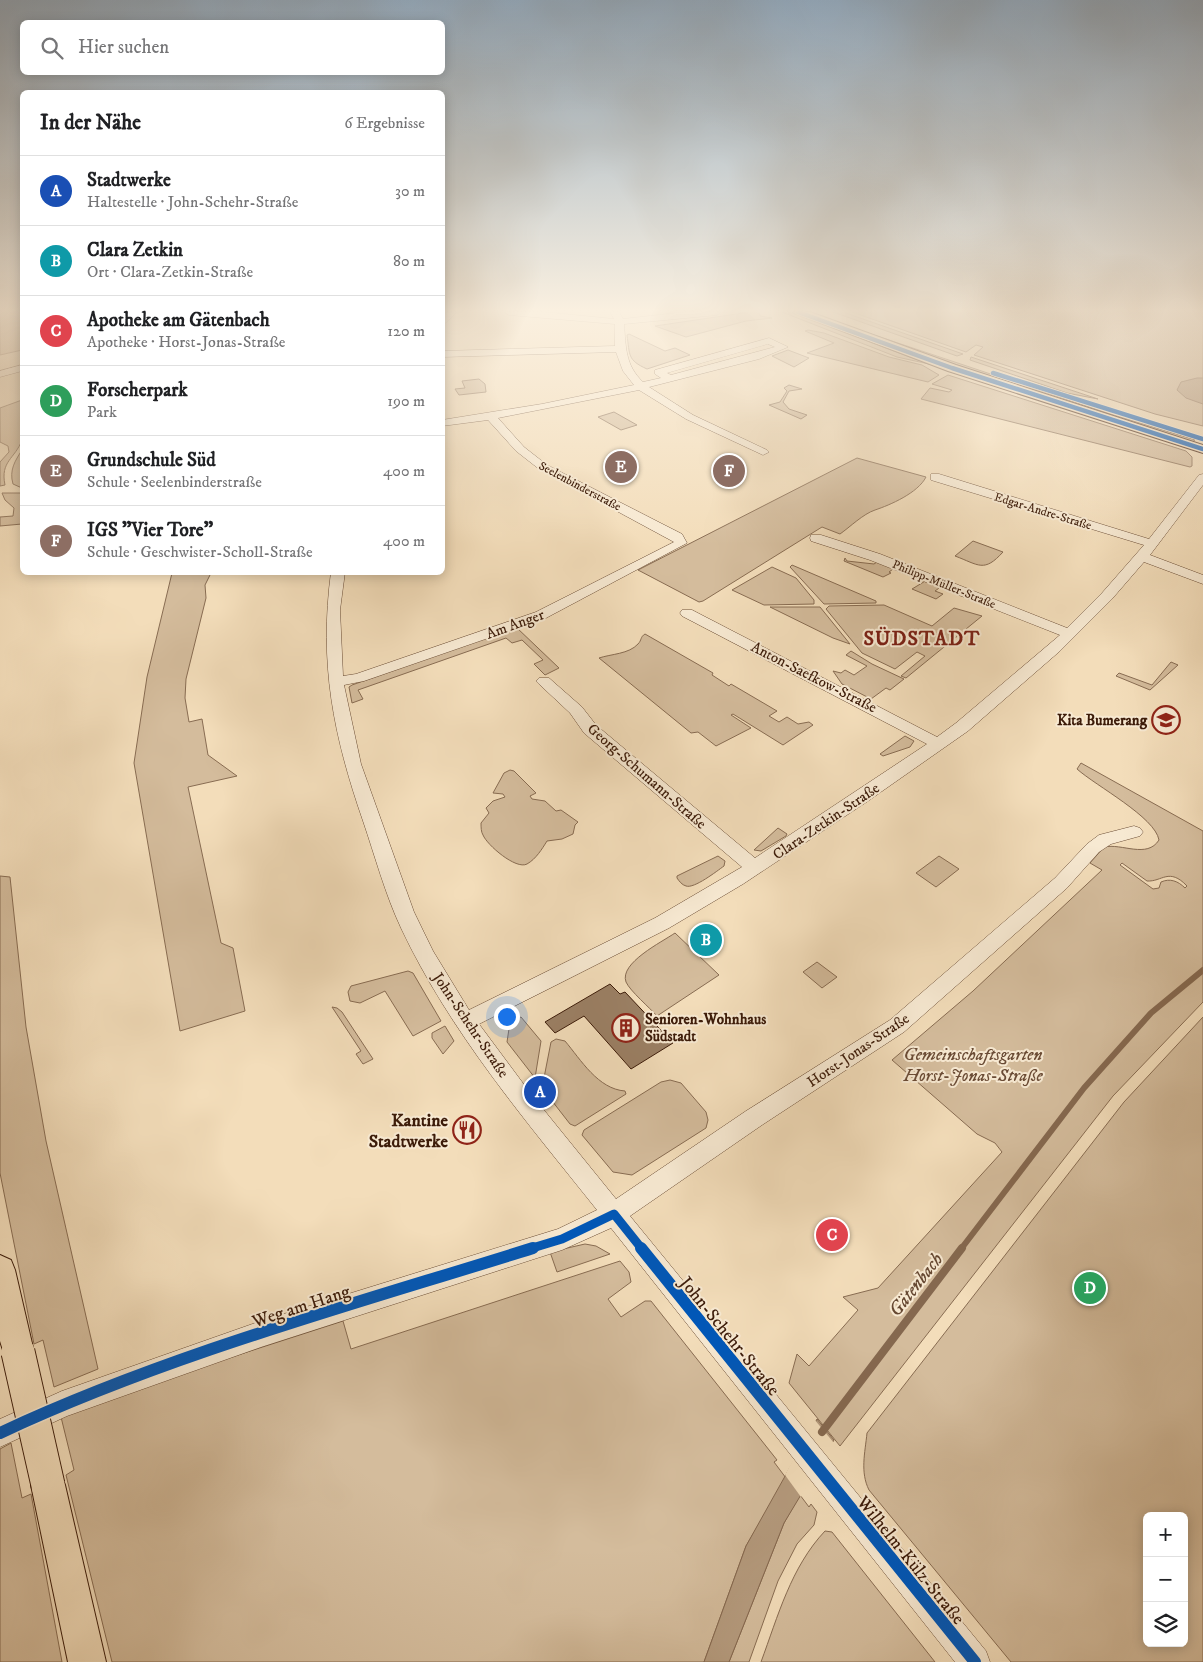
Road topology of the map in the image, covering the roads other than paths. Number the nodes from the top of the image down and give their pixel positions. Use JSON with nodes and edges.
{"nodes":[{"id":1,"x":629,"y":390,"type":"edge"},
{"id":2,"x":646,"y":390,"type":"edge"},
{"id":3,"x":1018,"y":390,"type":"edge"},
{"id":4,"x":1046,"y":390,"type":"edge"},
{"id":5,"x":491,"y":417,"type":"junction"},
{"id":6,"x":445,"y":423,"type":"edge"},
{"id":7,"x":1203,"y":439,"type":"edge"},
{"id":8,"x":1203,"y":449,"type":"edge"},
{"id":9,"x":763,"y":452,"type":"dead end"},
{"id":10,"x":935,"y":477,"type":"dead end"},
{"id":11,"x":1203,"y":478,"type":"edge"},
{"id":12,"x":816,"y":538,"type":"dead end"},
{"id":13,"x":680,"y":540,"type":"joint"},
{"id":14,"x":1152,"y":544,"type":"junction"},
{"id":15,"x":1142,"y":557,"type":"junction"},
{"id":16,"x":338,"y":575,"type":"edge"},
{"id":17,"x":1203,"y":580,"type":"edge"},
{"id":18,"x":687,"y":613,"type":"dead end"},
{"id":19,"x":1070,"y":634,"type":"junction"},
{"id":20,"x":544,"y":681,"type":"dead end"},
{"id":21,"x":335,"y":682,"type":"junction"},
{"id":22,"x":939,"y":744,"type":"junction"},
{"id":23,"x":1134,"y":832,"type":"dead end"},
{"id":24,"x":754,"y":867,"type":"junction"},
{"id":25,"x":466,"y":1021,"type":"junction"},
{"id":26,"x":614,"y":1214,"type":"junction"},
{"id":27,"x":0,"y":1270,"type":"edge"},
{"id":28,"x":0,"y":1433,"type":"edge"},
{"id":29,"x":824,"y":1476,"type":"joint"},
{"id":30,"x":87,"y":1662,"type":"edge"},
{"id":31,"x":975,"y":1662,"type":"edge"}],
"edges":[{"from":1,"to":5,"type":"street"},
{"from":2,"to":9,"type":"street"},
{"from":3,"to":8,"type":"main road"},
{"from":4,"to":7,"type":"main road"},
{"from":5,"to":6,"type":"street"},
{"from":5,"to":13,"type":"street","name":"Seelenbinderstraße"},
{"from":10,"to":14,"type":"street","name":"Edgar-Andre-Straße"},
{"from":11,"to":14,"type":"street","name":"Clara-Zetkin-Straße"},
{"from":12,"to":19,"type":"street","name":"Philipp-Müller-Straße"},
{"from":13,"to":21,"type":"street","name":"Am Anger"},
{"from":14,"to":15,"type":"street","name":"Clara-Zetkin-Straße"},
{"from":15,"to":17,"type":"street"},
{"from":15,"to":19,"type":"street","name":"Clara-Zetkin-Straße"},
{"from":16,"to":21,"type":"street","name":"John-Schehr-Straße"},
{"from":18,"to":22,"type":"street","name":"Anton-Saefkow-Straße"},
{"from":19,"to":22,"type":"street","name":"Clara-Zetkin-Straße"},
{"from":20,"to":24,"type":"street","name":"Georg-Schumann-Straße"},
{"from":21,"to":25,"type":"street","name":"John-Schehr-Straße"},
{"from":22,"to":24,"type":"street","name":"Clara-Zetkin-Straße"},
{"from":23,"to":26,"type":"street","name":"Horst-Jonas-Straße"},
{"from":24,"to":25,"type":"street","name":"Clara-Zetkin-Straße"},
{"from":25,"to":26,"type":"street","name":"John-Schehr-Straße"},
{"from":26,"to":28,"type":"street","name":"Weg am Hang"},
{"from":26,"to":29,"type":"street","name":"John-Schehr-Straße"},
{"from":27,"to":30,"type":"main road","bridge":true},
{"from":29,"to":31,"type":"street","name":"Wilhelm-Külz-Straße"}]}
